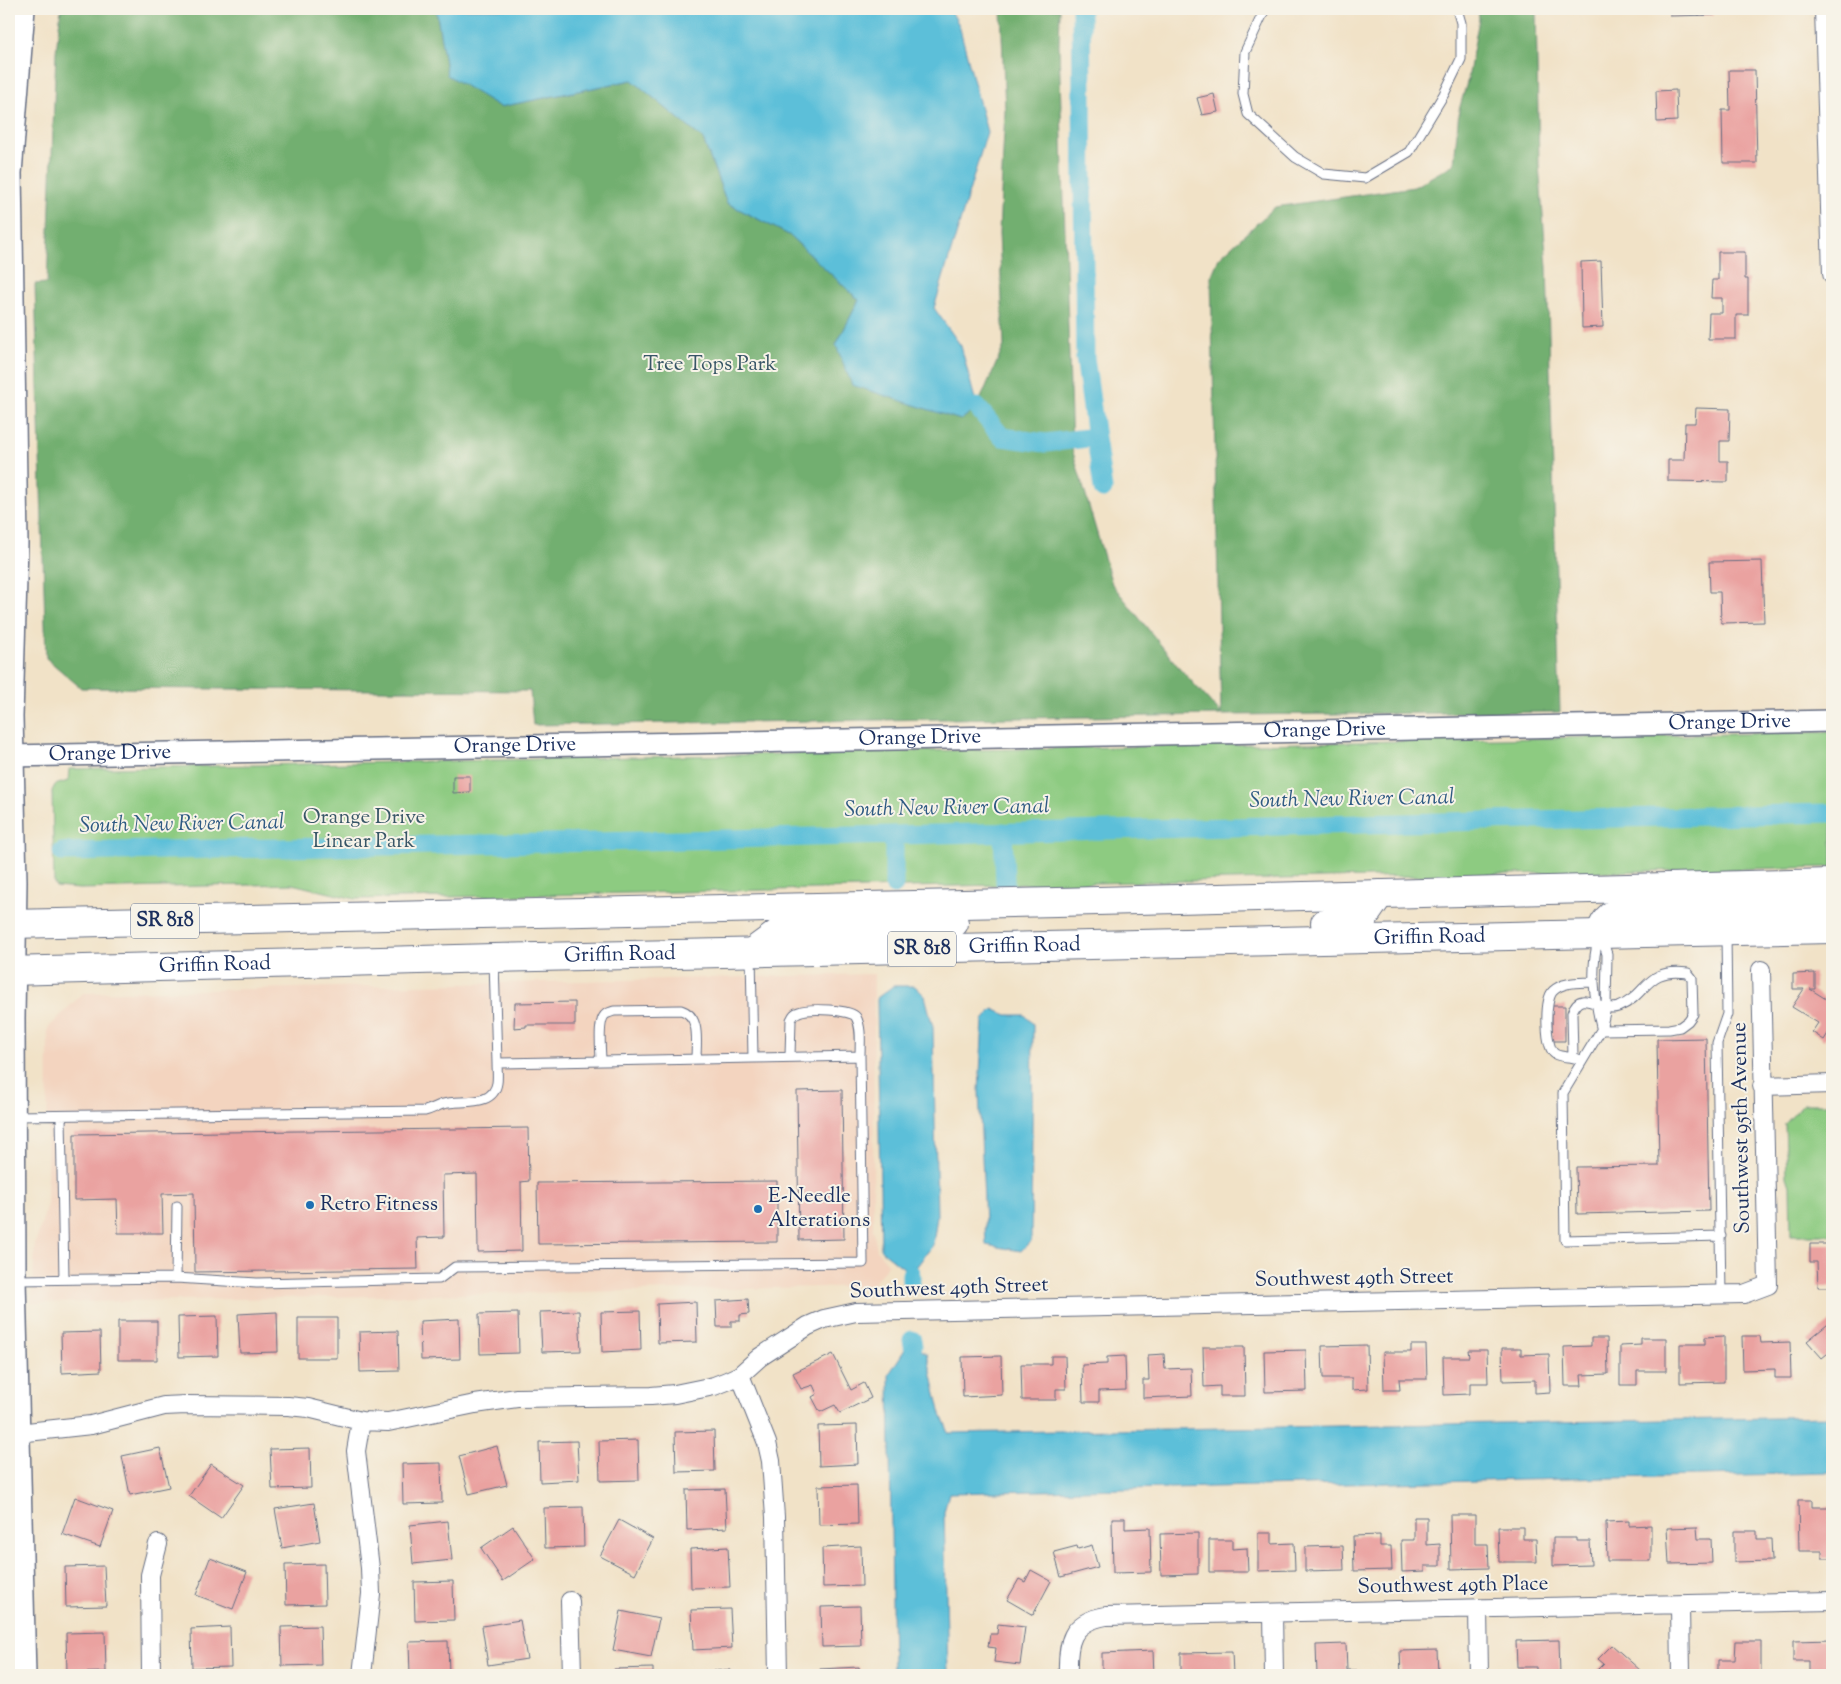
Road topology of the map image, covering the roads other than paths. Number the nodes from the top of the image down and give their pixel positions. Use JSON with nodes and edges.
{"nodes":[{"id":1,"x":22,"y":9,"type":"edge"},
{"id":2,"x":1265,"y":9,"type":"edge"},
{"id":3,"x":1457,"y":9,"type":"edge"},
{"id":4,"x":1824,"y":9,"type":"edge"},
{"id":5,"x":1832,"y":274,"type":"edge"},
{"id":6,"x":1832,"y":721,"type":"edge"},
{"id":7,"x":10,"y":756,"type":"edge"},
{"id":8,"x":1832,"y":883,"type":"edge"},
{"id":9,"x":1380,"y":894,"type":"junction"},
{"id":10,"x":1057,"y":902,"type":"junction"},
{"id":11,"x":1832,"y":904,"type":"edge"},
{"id":12,"x":11,"y":924,"type":"edge"},
{"id":13,"x":1832,"y":929,"type":"edge"},
{"id":14,"x":1726,"y":931,"type":"junction"},
{"id":15,"x":1600,"y":934,"type":"junction"},
{"id":16,"x":1108,"y":944,"type":"junction"},
{"id":17,"x":751,"y":953,"type":"junction"},
{"id":18,"x":494,"y":958,"type":"junction"},
{"id":19,"x":1761,"y":970,"type":"dead end"},
{"id":20,"x":11,"y":971,"type":"edge"},
{"id":21,"x":1594,"y":982,"type":"junction"},
{"id":22,"x":1595,"y":1003,"type":"junction"},
{"id":23,"x":1606,"y":1008,"type":"junction"},
{"id":24,"x":1602,"y":1030,"type":"junction"},
{"id":25,"x":790,"y":1056,"type":"junction"},
{"id":26,"x":860,"y":1056,"type":"junction"},
{"id":27,"x":1573,"y":1057,"type":"junction"},
{"id":28,"x":754,"y":1058,"type":"junction"},
{"id":29,"x":696,"y":1059,"type":"junction"},
{"id":30,"x":601,"y":1061,"type":"junction"},
{"id":31,"x":1583,"y":1061,"type":"junction"},
{"id":32,"x":498,"y":1063,"type":"junction"},
{"id":33,"x":1832,"y":1084,"type":"edge"},
{"id":34,"x":1762,"y":1086,"type":"junction"},
{"id":35,"x":12,"y":1116,"type":"junction"},
{"id":36,"x":61,"y":1116,"type":"junction"},
{"id":37,"x":176,"y":1206,"type":"dead end"},
{"id":38,"x":1720,"y":1236,"type":"junction"},
{"id":39,"x":176,"y":1278,"type":"junction"},
{"id":40,"x":64,"y":1279,"type":"junction"},
{"id":41,"x":13,"y":1280,"type":"junction"},
{"id":42,"x":1768,"y":1285,"type":"joint"},
{"id":43,"x":1721,"y":1295,"type":"junction"},
{"id":44,"x":740,"y":1375,"type":"junction"},
{"id":45,"x":361,"y":1421,"type":"junction"},
{"id":46,"x":13,"y":1434,"type":"edge"},
{"id":47,"x":158,"y":1544,"type":"dead end"},
{"id":48,"x":15,"y":1590,"type":"edge"},
{"id":49,"x":570,"y":1601,"type":"dead end"},
{"id":50,"x":1832,"y":1601,"type":"edge"},
{"id":51,"x":1680,"y":1605,"type":"junction"},
{"id":52,"x":1478,"y":1608,"type":"junction"},
{"id":53,"x":1273,"y":1613,"type":"junction"},
{"id":54,"x":23,"y":1675,"type":"edge"},
{"id":55,"x":151,"y":1675,"type":"edge"},
{"id":56,"x":362,"y":1675,"type":"edge"},
{"id":57,"x":572,"y":1675,"type":"edge"},
{"id":58,"x":778,"y":1675,"type":"edge"},
{"id":59,"x":1068,"y":1675,"type":"edge"},
{"id":60,"x":1274,"y":1675,"type":"edge"},
{"id":61,"x":1479,"y":1675,"type":"edge"},
{"id":62,"x":1680,"y":1675,"type":"edge"}],
"edges":[{"from":1,"to":7,"type":"main road"},
{"from":2,"to":3,"type":"lane"},
{"from":4,"to":5,"type":"street"},
{"from":6,"to":7,"type":"street","name":"Orange Drive"},
{"from":7,"to":12,"type":"main road"},
{"from":8,"to":9,"type":"main road","name":"Griffin Road","number":"SR 818"},
{"from":9,"to":10,"type":"main road","name":"Griffin Road","number":"SR 818"},
{"from":9,"to":16,"type":"main road"},
{"from":10,"to":12,"type":"main road","name":"Griffin Road","number":"SR 818"},
{"from":10,"to":17,"type":"main road"},
{"from":11,"to":15,"type":"main road"},
{"from":12,"to":20,"type":"main road"},
{"from":13,"to":14,"type":"main road","name":"Griffin Road","number":"SR 818"},
{"from":14,"to":15,"type":"main road","name":"Griffin Road","number":"SR 818"},
{"from":14,"to":38,"type":"lane"},
{"from":15,"to":16,"type":"main road","name":"Griffin Road","number":"SR 818"},
{"from":15,"to":21,"type":"lane"},
{"from":15,"to":23,"type":"lane"},
{"from":16,"to":17,"type":"main road","name":"Griffin Road","number":"SR 818"},
{"from":17,"to":18,"type":"main road","name":"Griffin Road","number":"SR 818"},
{"from":17,"to":28,"type":"lane"},
{"from":18,"to":20,"type":"main road","name":"Griffin Road","number":"SR 818"},
{"from":18,"to":32,"type":"lane"},
{"from":19,"to":34,"type":"street","name":"Southwest 95th Avenue"},
{"from":20,"to":35,"type":"main road"},
{"from":21,"to":22,"type":"lane"},
{"from":21,"to":27,"type":"lane"},
{"from":22,"to":23,"type":"lane"},
{"from":22,"to":24,"type":"lane"},
{"from":22,"to":27,"type":"lane"},
{"from":23,"to":24,"type":"lane"},
{"from":23,"to":24,"type":"lane"},
{"from":24,"to":31,"type":"lane"},
{"from":25,"to":26,"type":"lane"},
{"from":25,"to":26,"type":"lane"},
{"from":25,"to":28,"type":"lane"},
{"from":26,"to":39,"type":"lane"},
{"from":27,"to":31,"type":"lane"},
{"from":28,"to":29,"type":"lane"},
{"from":29,"to":30,"type":"lane"},
{"from":29,"to":30,"type":"lane"},
{"from":30,"to":32,"type":"lane"},
{"from":31,"to":38,"type":"lane"},
{"from":32,"to":36,"type":"lane"},
{"from":33,"to":34,"type":"street"},
{"from":34,"to":42,"type":"street","name":"Southwest 95th Avenue"},
{"from":35,"to":36,"type":"lane"},
{"from":35,"to":41,"type":"main road"},
{"from":36,"to":40,"type":"lane"},
{"from":37,"to":39,"type":"lane"},
{"from":38,"to":43,"type":"lane"},
{"from":39,"to":40,"type":"lane"},
{"from":40,"to":41,"type":"lane"},
{"from":41,"to":46,"type":"main road"},
{"from":42,"to":43,"type":"street","name":"Southwest 49th Street"},
{"from":43,"to":44,"type":"street","name":"Southwest 49th Street"},
{"from":44,"to":45,"type":"street","name":"Southwest 49th Street"},
{"from":44,"to":58,"type":"street"},
{"from":45,"to":46,"type":"street","name":"Southwest 49th Street"},
{"from":45,"to":56,"type":"street"},
{"from":46,"to":48,"type":"main road"},
{"from":47,"to":55,"type":"street"},
{"from":48,"to":54,"type":"main road"},
{"from":49,"to":57,"type":"street"},
{"from":50,"to":51,"type":"street","name":"Southwest 49th Place"},
{"from":51,"to":52,"type":"street","name":"Southwest 49th Place"},
{"from":51,"to":62,"type":"street"},
{"from":52,"to":53,"type":"street","name":"Southwest 49th Place"},
{"from":52,"to":61,"type":"street"},
{"from":53,"to":59,"type":"street","name":"Southwest 49th Place"},
{"from":53,"to":60,"type":"street"}]}
